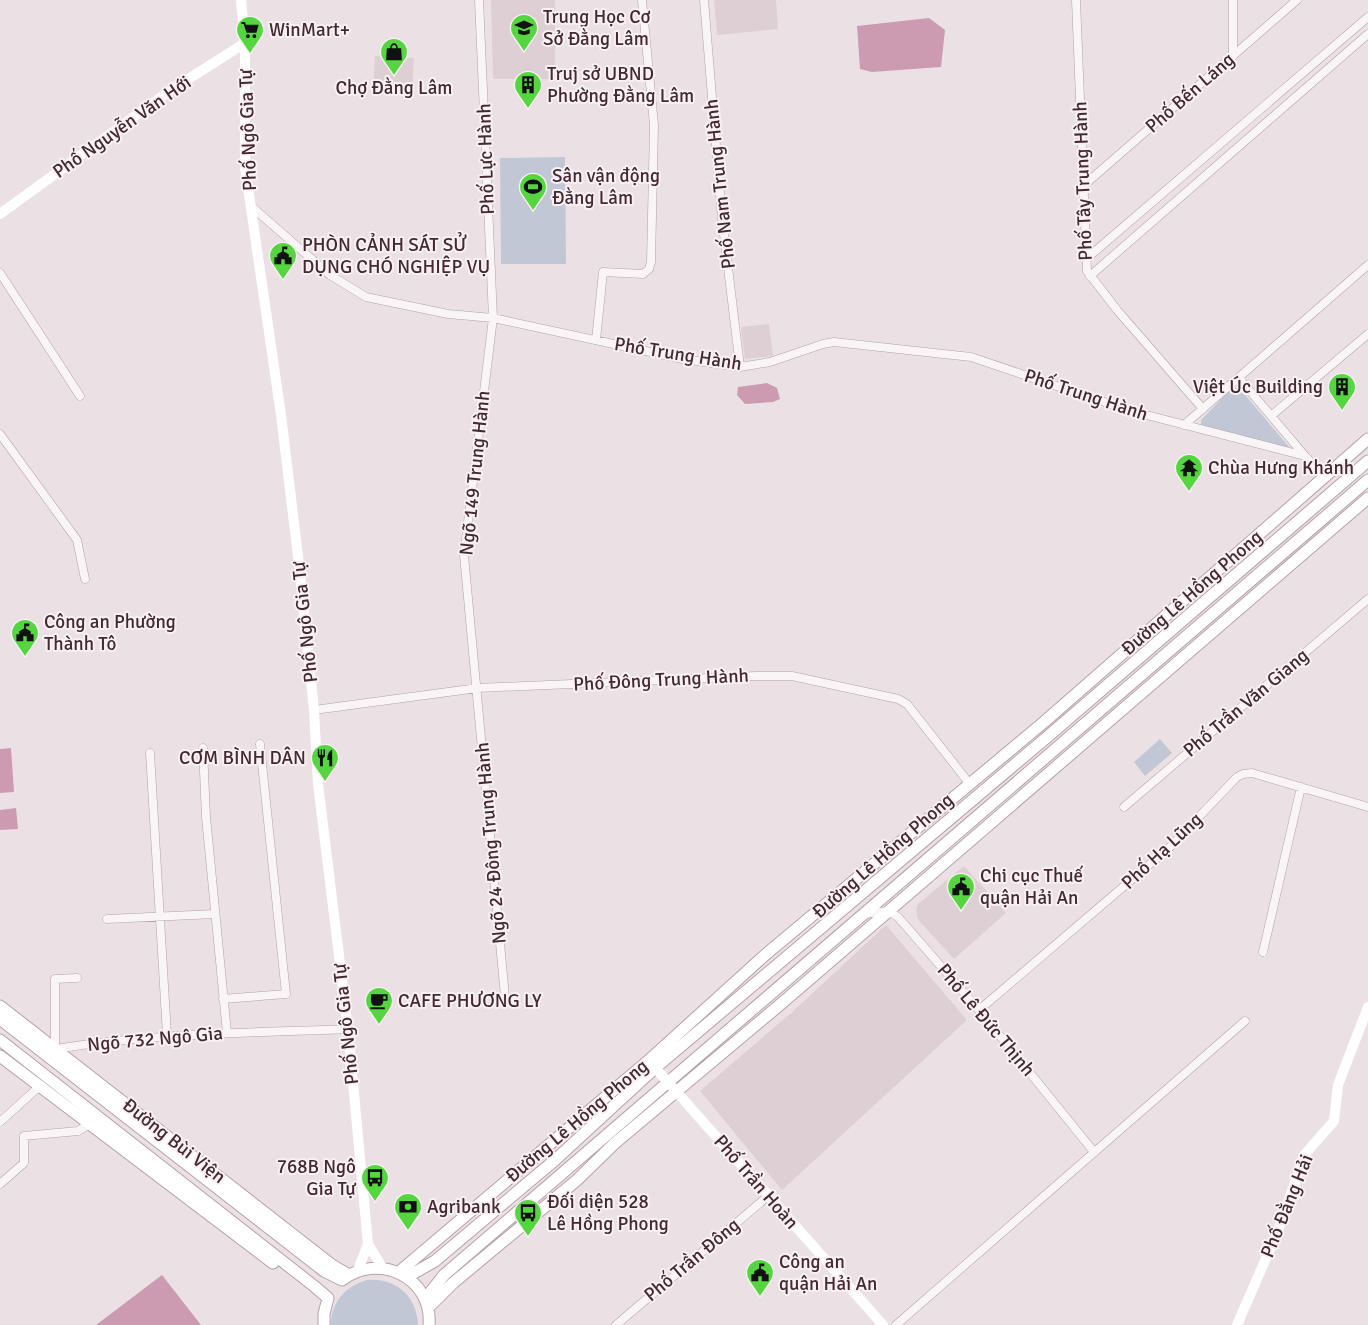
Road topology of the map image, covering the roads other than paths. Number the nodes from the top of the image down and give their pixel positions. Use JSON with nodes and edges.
{"nodes":[{"id":1,"x":241,"y":0,"type":"edge"},
{"id":2,"x":479,"y":0,"type":"edge"},
{"id":3,"x":642,"y":0,"type":"edge"},
{"id":4,"x":704,"y":0,"type":"edge"},
{"id":5,"x":1076,"y":0,"type":"edge"},
{"id":6,"x":1233,"y":0,"type":"edge"},
{"id":7,"x":1297,"y":0,"type":"edge"},
{"id":8,"x":1368,"y":17,"type":"edge"},
{"id":9,"x":1368,"y":34,"type":"edge"},
{"id":10,"x":246,"y":43,"type":"junction"},
{"id":11,"x":1233,"y":56,"type":"junction"},
{"id":12,"x":1083,"y":186,"type":"junction"},
{"id":13,"x":251,"y":206,"type":"junction"},
{"id":14,"x":0,"y":214,"type":"edge"},
{"id":15,"x":1086,"y":259,"type":"junction"},
{"id":16,"x":1368,"y":265,"type":"edge"},
{"id":17,"x":0,"y":273,"type":"edge"},
{"id":18,"x":1090,"y":276,"type":"junction"},
{"id":19,"x":493,"y":318,"type":"junction"},
{"id":20,"x":1368,"y":334,"type":"edge"},
{"id":21,"x":596,"y":340,"type":"junction"},
{"id":22,"x":740,"y":367,"type":"junction"},
{"id":23,"x":1239,"y":378,"type":"junction"},
{"id":24,"x":80,"y":396,"type":"dead end"},
{"id":25,"x":1203,"y":409,"type":"junction"},
{"id":26,"x":1271,"y":416,"type":"junction"},
{"id":27,"x":1184,"y":425,"type":"junction"},
{"id":28,"x":0,"y":434,"type":"edge"},
{"id":29,"x":1368,"y":439,"type":"edge"},
{"id":30,"x":1305,"y":456,"type":"junction"},
{"id":31,"x":1368,"y":461,"type":"edge"},
{"id":32,"x":1324,"y":476,"type":"junction"},
{"id":33,"x":1368,"y":480,"type":"edge"},
{"id":34,"x":1368,"y":498,"type":"edge"},
{"id":35,"x":1258,"y":536,"type":"junction"},
{"id":36,"x":1268,"y":547,"type":"junction"},
{"id":37,"x":1276,"y":560,"type":"junction"},
{"id":38,"x":1286,"y":570,"type":"junction"},
{"id":39,"x":85,"y":579,"type":"dead end"},
{"id":40,"x":1368,"y":599,"type":"edge"},
{"id":41,"x":478,"y":688,"type":"junction"},
{"id":42,"x":314,"y":710,"type":"junction"},
{"id":43,"x":1044,"y":722,"type":"junction"},
{"id":44,"x":1052,"y":733,"type":"junction"},
{"id":45,"x":260,"y":744,"type":"dead end"},
{"id":46,"x":1060,"y":744,"type":"junction"},
{"id":47,"x":203,"y":748,"type":"dead end"},
{"id":48,"x":150,"y":753,"type":"dead end"},
{"id":49,"x":1069,"y":756,"type":"junction"},
{"id":50,"x":969,"y":782,"type":"junction"},
{"id":51,"x":1301,"y":787,"type":"junction"},
{"id":52,"x":1124,"y":807,"type":"dead end"},
{"id":53,"x":1368,"y":807,"type":"edge"},
{"id":54,"x":888,"y":911,"type":"junction"},
{"id":55,"x":215,"y":914,"type":"junction"},
{"id":56,"x":864,"y":914,"type":"junction"},
{"id":57,"x":159,"y":917,"type":"junction"},
{"id":58,"x":107,"y":919,"type":"dead end"},
{"id":59,"x":1263,"y":952,"type":"dead end"},
{"id":60,"x":77,"y":978,"type":"dead end"},
{"id":61,"x":505,"y":997,"type":"dead end"},
{"id":62,"x":223,"y":999,"type":"junction"},
{"id":63,"x":0,"y":1006,"type":"edge"},
{"id":64,"x":1368,"y":1007,"type":"edge"},
{"id":65,"x":979,"y":1010,"type":"junction"},
{"id":66,"x":0,"y":1019,"type":"edge"},
{"id":67,"x":1245,"y":1021,"type":"dead end"},
{"id":68,"x":348,"y":1029,"type":"junction"},
{"id":69,"x":227,"y":1033,"type":"junction"},
{"id":70,"x":167,"y":1035,"type":"junction"},
{"id":71,"x":0,"y":1040,"type":"edge"},
{"id":72,"x":55,"y":1049,"type":"junction"},
{"id":73,"x":0,"y":1056,"type":"edge"},
{"id":74,"x":651,"y":1064,"type":"junction"},
{"id":75,"x":667,"y":1082,"type":"junction"},
{"id":76,"x":41,"y":1085,"type":"junction"},
{"id":77,"x":676,"y":1092,"type":"junction"},
{"id":78,"x":0,"y":1122,"type":"edge"},
{"id":79,"x":91,"y":1123,"type":"junction"},
{"id":80,"x":1094,"y":1152,"type":"junction"},
{"id":81,"x":0,"y":1184,"type":"edge"},
{"id":82,"x":768,"y":1196,"type":"junction"},
{"id":83,"x":368,"y":1244,"type":"junction"},
{"id":84,"x":382,"y":1268,"type":"junction"},
{"id":85,"x":350,"y":1275,"type":"junction"},
{"id":86,"x":403,"y":1275,"type":"junction"},
{"id":87,"x":327,"y":1301,"type":"junction"},
{"id":88,"x":426,"y":1304,"type":"junction"},
{"id":89,"x":324,"y":1325,"type":"edge"},
{"id":90,"x":429,"y":1325,"type":"edge"},
{"id":91,"x":616,"y":1325,"type":"edge"},
{"id":92,"x":883,"y":1325,"type":"edge"},
{"id":93,"x":896,"y":1325,"type":"edge"},
{"id":94,"x":1237,"y":1325,"type":"edge"}],
"edges":[{"from":1,"to":10,"type":"main road","name":"Phố Ngô Gia Tự"},
{"from":2,"to":19,"type":"street","name":"Phố Lực Hành"},
{"from":3,"to":21,"type":"street"},
{"from":4,"to":22,"type":"street","name":"Phố Nam Trung Hành"},
{"from":5,"to":12,"type":"street","name":"Phố Tây Trung Hành"},
{"from":6,"to":11,"type":"street"},
{"from":7,"to":11,"type":"street","name":"Phố Bến Láng"},
{"from":8,"to":15,"type":"street"},
{"from":9,"to":18,"type":"street"},
{"from":10,"to":13,"type":"main road","name":"Phố Ngô Gia Tự"},
{"from":10,"to":14,"type":"main road","name":"Phố Nguyễn Văn Hới"},
{"from":11,"to":12,"type":"street","name":"Phố Bến Láng"},
{"from":12,"to":15,"type":"street","name":"Phố Tây Trung Hành"},
{"from":13,"to":19,"type":"street","name":"Phố Trung Hành"},
{"from":13,"to":42,"type":"main road","name":"Phố Ngô Gia Tự"},
{"from":15,"to":18,"type":"street","name":"Phố Tây Trung Hành"},
{"from":16,"to":23,"type":"street"},
{"from":17,"to":24,"type":"street"},
{"from":18,"to":25,"type":"street","name":"Phố Tây Trung Hành"},
{"from":19,"to":21,"type":"street","name":"Phố Trung Hành"},
{"from":19,"to":41,"type":"street","name":"Ngõ 149 Trung Hành"},
{"from":20,"to":26,"type":"street"},
{"from":21,"to":22,"type":"street","name":"Phố Trung Hành"},
{"from":22,"to":27,"type":"street","name":"Phố Trung Hành"},
{"from":23,"to":25,"type":"street"},
{"from":23,"to":26,"type":"street"},
{"from":25,"to":27,"type":"street"},
{"from":26,"to":30,"type":"street"},
{"from":27,"to":30,"type":"street","name":"Phố Trung Hành"},
{"from":28,"to":39,"type":"street"},
{"from":29,"to":32,"type":"main road","name":"Đường Lê Hồng Phong"},
{"from":30,"to":32,"type":"street"},
{"from":31,"to":36,"type":"main road","name":"Đường Lê Hồng Phong"},
{"from":32,"to":35,"type":"main road","name":"Đường Lê Hồng Phong"},
{"from":33,"to":37,"type":"main road","name":"Đường Lê Hồng Phong"},
{"from":34,"to":38,"type":"main road"},
{"from":35,"to":36,"type":"main road"},
{"from":35,"to":43,"type":"main road","name":"Đường Lê Hồng Phong"},
{"from":36,"to":44,"type":"main road","name":"Đường Lê Hồng Phong"},
{"from":37,"to":38,"type":"main road"},
{"from":37,"to":46,"type":"main road","name":"Đường Lê Hồng Phong"},
{"from":38,"to":49,"type":"main road"},
{"from":40,"to":52,"type":"street","name":"Phố Trần Văn Giang"},
{"from":41,"to":42,"type":"street","name":"Phố Đông Trung Hành"},
{"from":41,"to":50,"type":"street","name":"Phố Đông Trung Hành"},
{"from":41,"to":61,"type":"street","name":"Ngõ 24 Đông Trung Hành"},
{"from":42,"to":68,"type":"main road","name":"Phố Ngô Gia Tự"},
{"from":43,"to":44,"type":"main road"},
{"from":43,"to":50,"type":"main road","name":"Đường Lê Hồng Phong"},
{"from":44,"to":46,"type":"main road"},
{"from":44,"to":74,"type":"main road","name":"Đường Lê Hồng Phong"},
{"from":45,"to":62,"type":"street"},
{"from":46,"to":49,"type":"main road"},
{"from":46,"to":56,"type":"main road","name":"Đường Lê Hồng Phong"},
{"from":47,"to":55,"type":"street"},
{"from":48,"to":57,"type":"street"},
{"from":49,"to":54,"type":"main road"},
{"from":50,"to":74,"type":"main road","name":"Đường Lê Hồng Phong"},
{"from":51,"to":53,"type":"street","name":"Phố Hạ Lũng"},
{"from":51,"to":59,"type":"street"},
{"from":51,"to":65,"type":"street","name":"Phố Hạ Lũng"},
{"from":54,"to":56,"type":"street"},
{"from":54,"to":65,"type":"street","name":"Phố Lê Đức Thịnh"},
{"from":54,"to":77,"type":"main road"},
{"from":55,"to":57,"type":"street"},
{"from":55,"to":62,"type":"street"},
{"from":56,"to":75,"type":"main road","name":"Đường Lê Hồng Phong"},
{"from":57,"to":58,"type":"street"},
{"from":57,"to":70,"type":"street"},
{"from":60,"to":72,"type":"street"},
{"from":62,"to":69,"type":"street"},
{"from":63,"to":72,"type":"main road","name":"Đường Bùi Viện"},
{"from":64,"to":94,"type":"main road","name":"Phố Đằng Hải"},
{"from":65,"to":80,"type":"street","name":"Phố Lê Đức Thịnh"},
{"from":66,"to":85,"type":"main road","name":"Đường Bùi Viện"},
{"from":67,"to":80,"type":"street"},
{"from":68,"to":69,"type":"street","name":"Ngõ 732 Ngô Gia"},
{"from":68,"to":83,"type":"main road","name":"Phố Ngô Gia Tự"},
{"from":69,"to":70,"type":"street","name":"Ngõ 732 Ngô Gia"},
{"from":70,"to":72,"type":"street","name":"Ngõ 732 Ngô Gia"},
{"from":71,"to":87,"type":"main road","name":"Đường Bùi Viện"},
{"from":72,"to":85,"type":"main road","name":"Đường Bùi Viện"},
{"from":73,"to":76,"type":"main road","name":"Đường Bùi Viện"},
{"from":74,"to":75,"type":"main road","name":"Phố Trần Hoàn"},
{"from":74,"to":86,"type":"main road","name":"Đường Lê Hồng Phong"},
{"from":74,"to":86,"type":"main road","name":"Đường Lê Hồng Phong"},
{"from":75,"to":77,"type":"main road","name":"Phố Trần Hoàn"},
{"from":75,"to":88,"type":"main road","name":"Đường Lê Hồng Phong"},
{"from":76,"to":78,"type":"street"},
{"from":76,"to":79,"type":"main road","name":"Đường Bùi Viện"},
{"from":77,"to":82,"type":"main road","name":"Phố Trần Hoàn"},
{"from":77,"to":88,"type":"main road"},
{"from":79,"to":81,"type":"street"},
{"from":79,"to":87,"type":"main road","name":"Đường Bùi Viện"},
{"from":80,"to":93,"type":"street"},
{"from":82,"to":91,"type":"street","name":"Phố Trần Đông"},
{"from":82,"to":92,"type":"main road","name":"Phố Trần Hoàn"},
{"from":83,"to":84,"type":"main road"},
{"from":83,"to":85,"type":"main road"},
{"from":84,"to":85,"type":"main road"},
{"from":84,"to":86,"type":"main road"},
{"from":86,"to":88,"type":"main road"},
{"from":87,"to":89,"type":"main road"},
{"from":88,"to":90,"type":"main road"}]}
